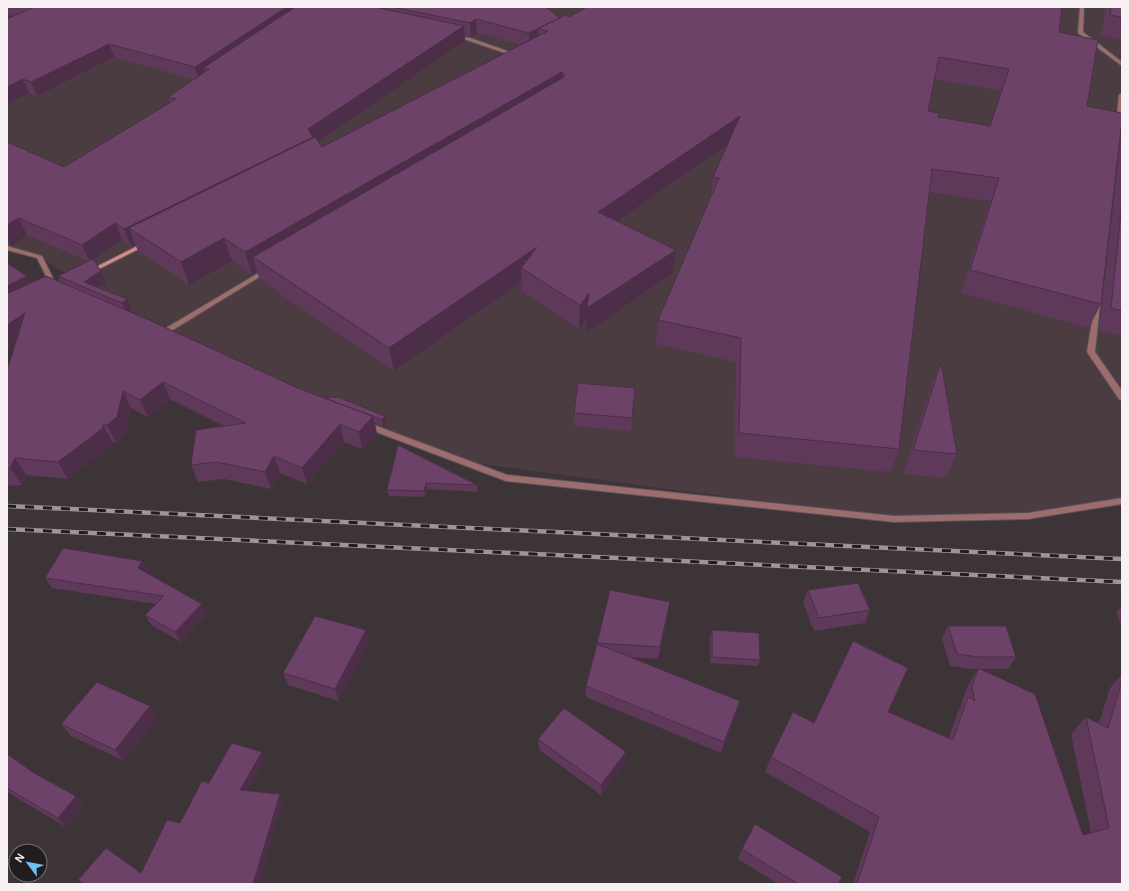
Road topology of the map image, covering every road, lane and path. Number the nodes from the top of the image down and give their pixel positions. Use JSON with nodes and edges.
{"nodes":[{"id":1,"x":1082,"y":7,"type":"edge"},
{"id":2,"x":445,"y":34,"type":"edge"},
{"id":3,"x":524,"y":52,"type":"edge"},
{"id":4,"x":517,"y":56,"type":"junction"},
{"id":5,"x":510,"y":60,"type":"edge"},
{"id":6,"x":1122,"y":64,"type":"edge"},
{"id":7,"x":1122,"y":95,"type":"edge"},
{"id":8,"x":1117,"y":134,"type":"edge"},
{"id":9,"x":155,"y":238,"type":"edge"},
{"id":10,"x":7,"y":248,"type":"edge"},
{"id":11,"x":275,"y":265,"type":"edge"},
{"id":12,"x":84,"y":274,"type":"edge"},
{"id":13,"x":57,"y":289,"type":"edge"},
{"id":14,"x":1098,"y":298,"type":"edge"},
{"id":15,"x":160,"y":334,"type":"edge"},
{"id":16,"x":1122,"y":397,"type":"edge"},
{"id":17,"x":360,"y":422,"type":"edge"},
{"id":18,"x":1122,"y":501,"type":"edge"}],
"edges":[{"from":1,"to":6,"type":"street"},
{"from":2,"to":4,"type":"street"},
{"from":3,"to":4,"type":"main road"},
{"from":4,"to":5,"type":"main road"},
{"from":7,"to":8,"type":"street"},
{"from":9,"to":12,"type":"main road"},
{"from":10,"to":13,"type":"street"},
{"from":11,"to":15,"type":"street"},
{"from":14,"to":16,"type":"street"},
{"from":17,"to":18,"type":"street"}]}
